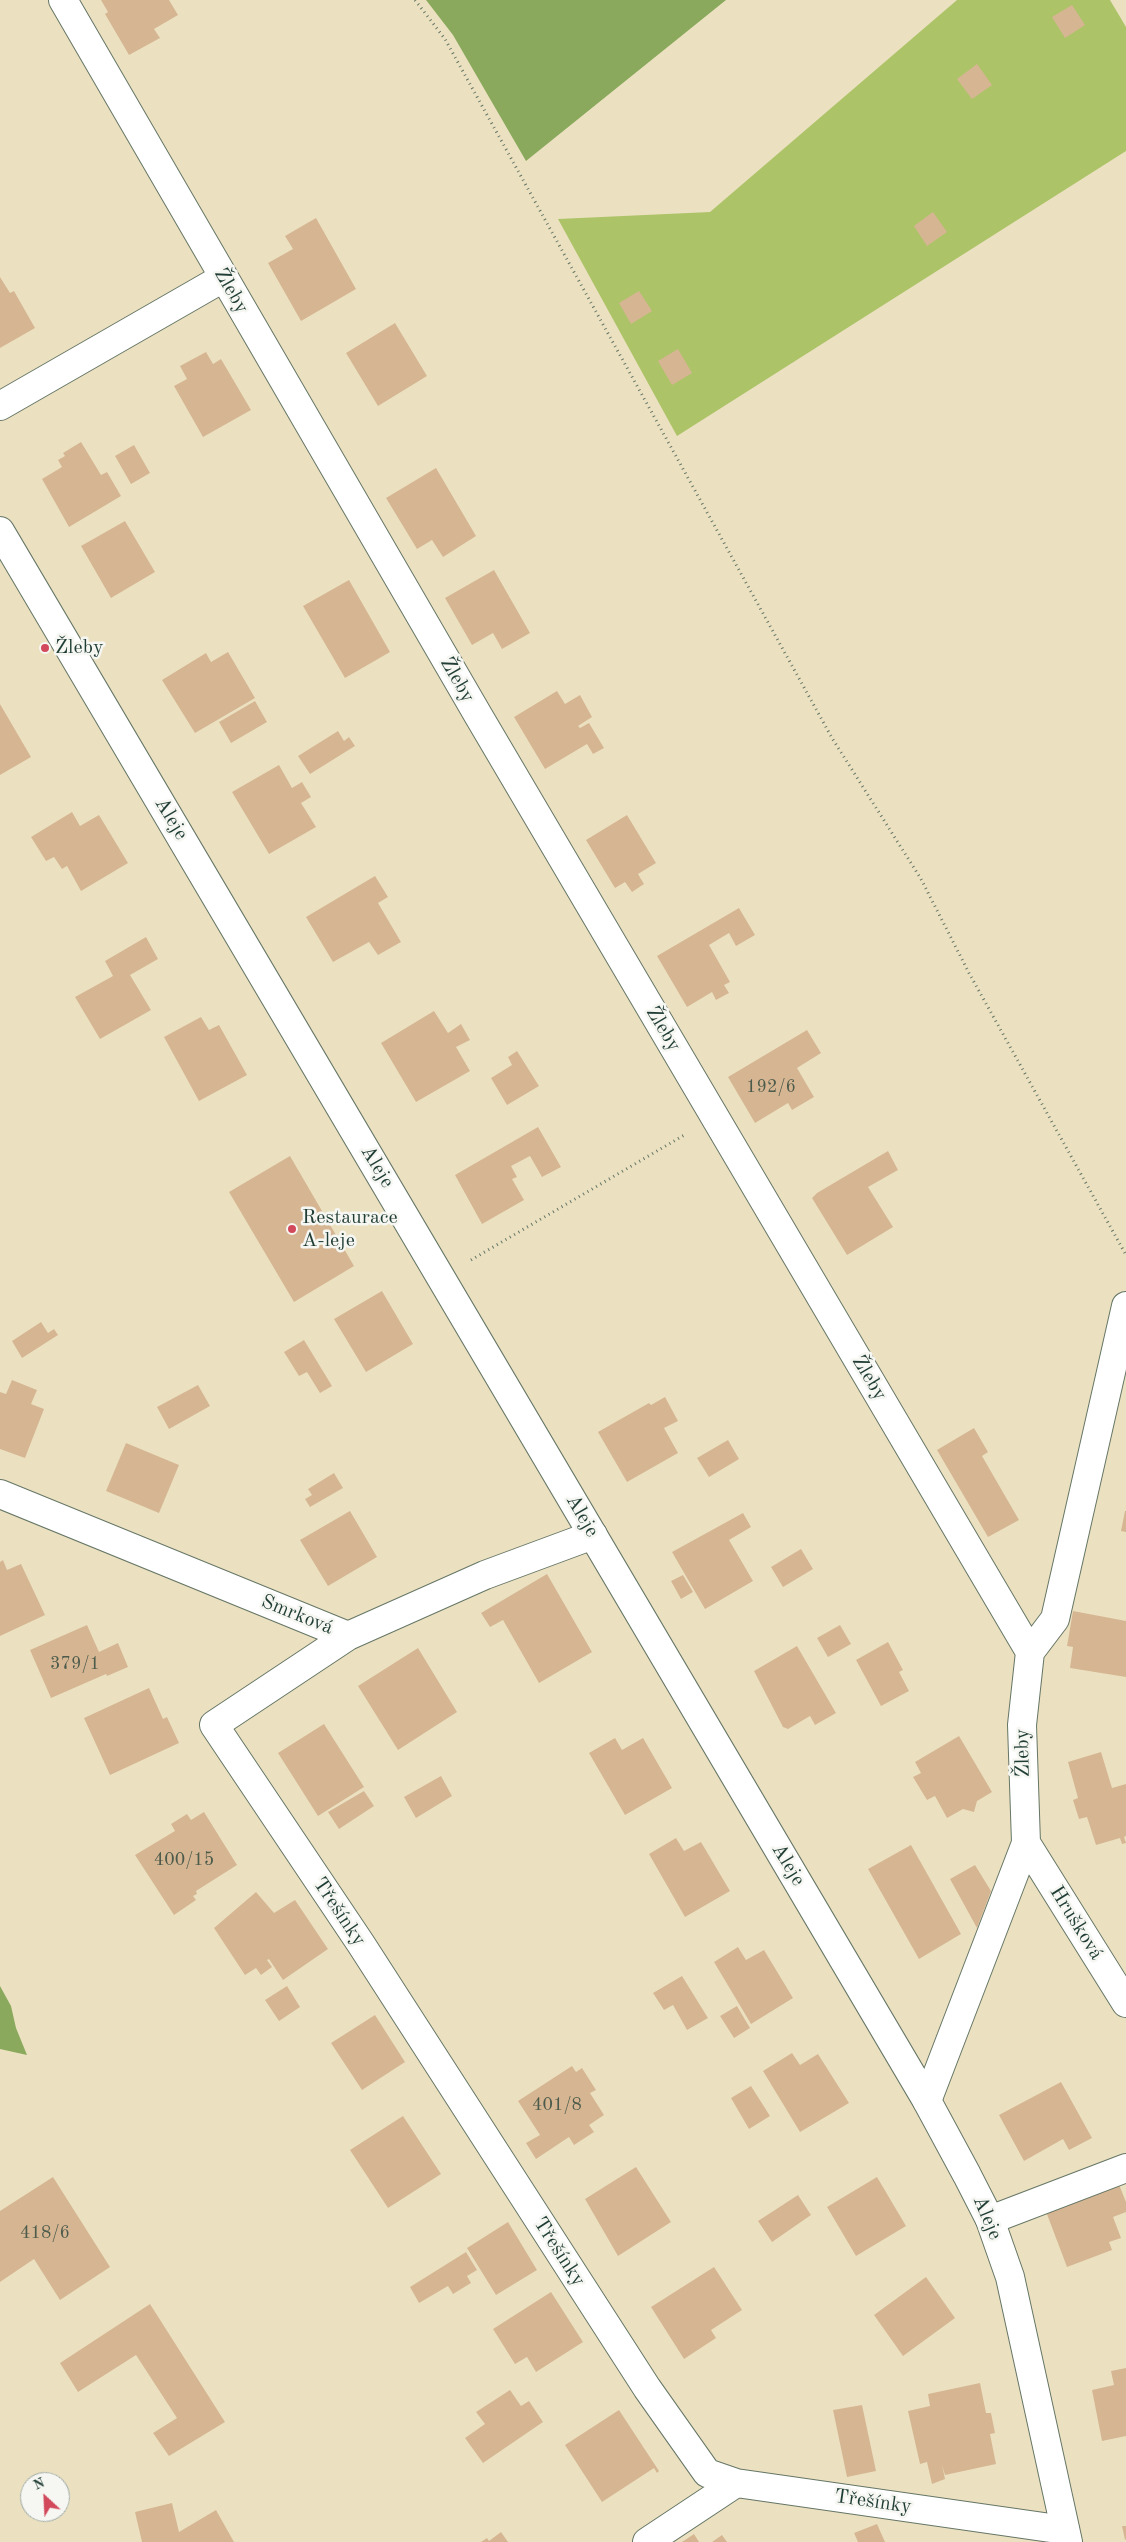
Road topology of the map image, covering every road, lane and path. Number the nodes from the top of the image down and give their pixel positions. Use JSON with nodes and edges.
{"nodes":[{"id":1,"x":63,"y":0,"type":"edge"},
{"id":2,"x":415,"y":0,"type":"edge"},
{"id":3,"x":223,"y":278,"type":"junction"},
{"id":4,"x":0,"y":406,"type":"edge"},
{"id":5,"x":0,"y":531,"type":"edge"},
{"id":6,"x":715,"y":1117,"type":"junction"},
{"id":7,"x":1126,"y":1255,"type":"edge"},
{"id":8,"x":442,"y":1276,"type":"junction"},
{"id":9,"x":1126,"y":1306,"type":"edge"},
{"id":10,"x":0,"y":1494,"type":"edge"},
{"id":11,"x":593,"y":1535,"type":"junction"},
{"id":12,"x":348,"y":1636,"type":"junction"},
{"id":13,"x":1030,"y":1652,"type":"junction"},
{"id":14,"x":1026,"y":1843,"type":"junction"},
{"id":15,"x":1126,"y":2003,"type":"edge"},
{"id":16,"x":927,"y":2101,"type":"junction"},
{"id":17,"x":1126,"y":2168,"type":"edge"},
{"id":18,"x":990,"y":2220,"type":"junction"},
{"id":19,"x":736,"y":2483,"type":"junction"},
{"id":20,"x":1067,"y":2536,"type":"edge"},
{"id":21,"x":647,"y":2542,"type":"edge"}],
"edges":[{"from":1,"to":3,"type":"street","name":"Žleby"},
{"from":2,"to":7,"type":"path"},
{"from":3,"to":4,"type":"street"},
{"from":3,"to":6,"type":"street","name":"Žleby"},
{"from":5,"to":8,"type":"street","name":"Aleje"},
{"from":6,"to":8,"type":"path"},
{"from":6,"to":13,"type":"street","name":"Žleby"},
{"from":8,"to":11,"type":"street","name":"Aleje"},
{"from":9,"to":13,"type":"street"},
{"from":10,"to":12,"type":"street","name":"Smrková"},
{"from":11,"to":12,"type":"street","name":"Smrková"},
{"from":11,"to":16,"type":"street","name":"Aleje"},
{"from":12,"to":19,"type":"street","name":"Třešínky"},
{"from":13,"to":14,"type":"street","name":"Žleby"},
{"from":14,"to":15,"type":"street","name":"Hrušková"},
{"from":14,"to":16,"type":"street","name":"Žleby"},
{"from":16,"to":18,"type":"street","name":"Aleje"},
{"from":17,"to":18,"type":"street"},
{"from":18,"to":20,"type":"street","name":"Aleje"},
{"from":19,"to":20,"type":"street","name":"Třešínky"},
{"from":19,"to":21,"type":"street"}]}
